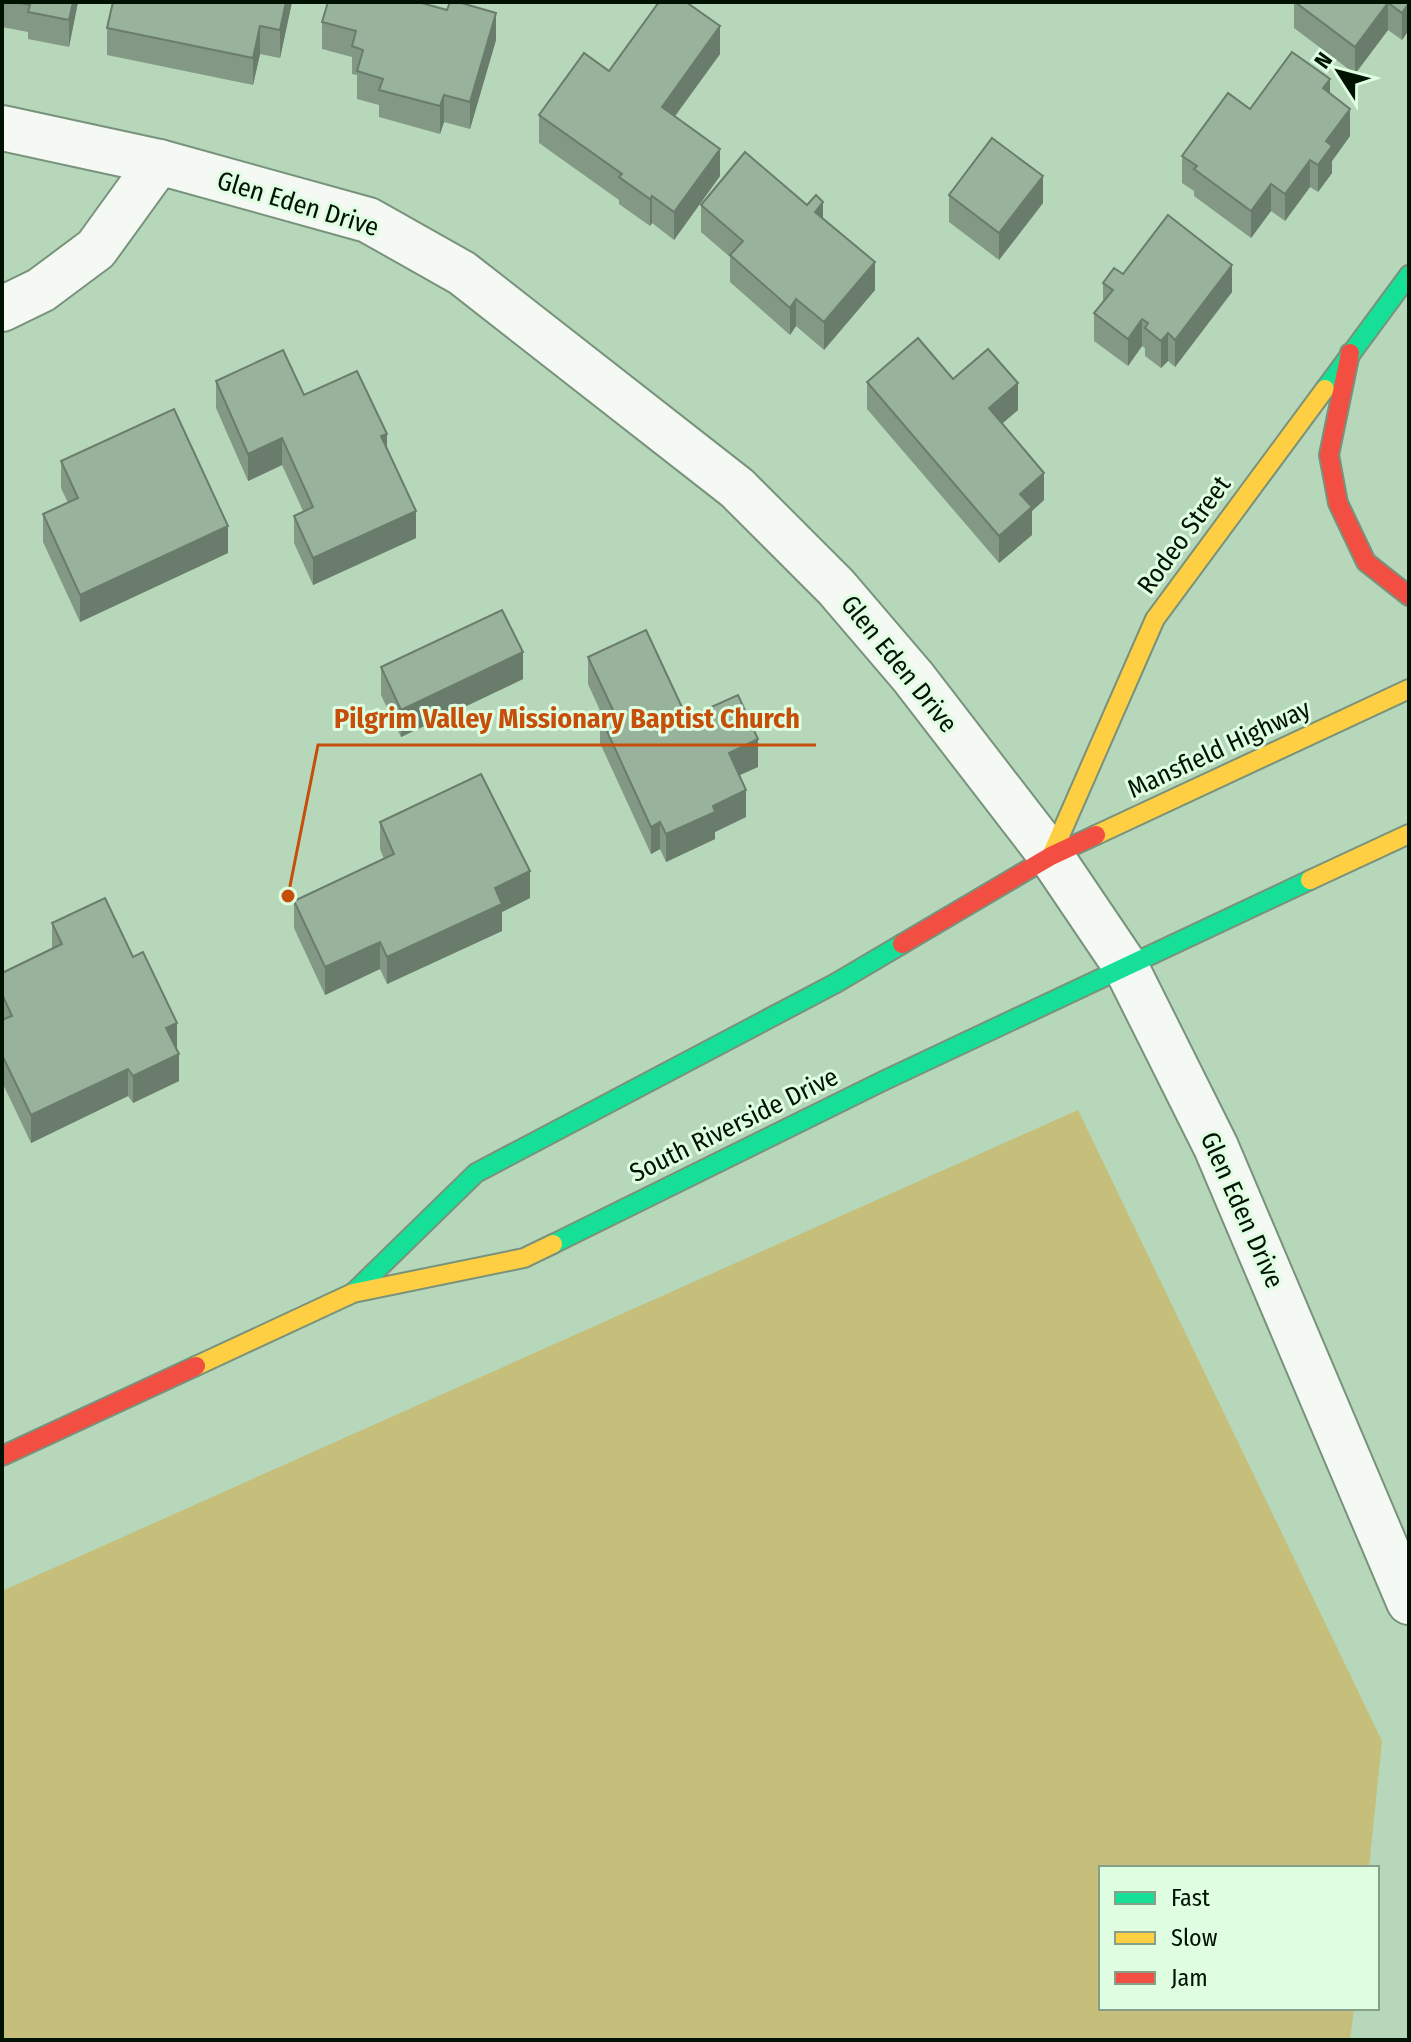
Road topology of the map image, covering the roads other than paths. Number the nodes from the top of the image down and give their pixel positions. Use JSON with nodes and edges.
{"nodes":[{"id":1,"x":2,"y":128,"type":"edge"},
{"id":2,"x":159,"y":162,"type":"junction"},
{"id":3,"x":1409,"y":275,"type":"edge"},
{"id":4,"x":2,"y":309,"type":"edge"},
{"id":5,"x":1350,"y":353,"type":"junction"},
{"id":6,"x":1409,"y":596,"type":"edge"},
{"id":7,"x":1409,"y":689,"type":"edge"},
{"id":8,"x":1409,"y":834,"type":"edge"},
{"id":9,"x":1051,"y":856,"type":"junction"},
{"id":10,"x":1126,"y":967,"type":"junction"},
{"id":11,"x":353,"y":1293,"type":"junction"},
{"id":12,"x":2,"y":1456,"type":"edge"},
{"id":13,"x":1409,"y":1602,"type":"edge"}],
"edges":[{"from":1,"to":2,"type":"street","name":"Glen Eden Drive"},
{"from":2,"to":4,"type":"street"},
{"from":2,"to":9,"type":"street","name":"Glen Eden Drive"},
{"from":3,"to":5,"type":"main road","name":"Rodeo Street"},
{"from":5,"to":6,"type":"main road"},
{"from":5,"to":9,"type":"main road","name":"Rodeo Street"},
{"from":7,"to":9,"type":"main road","name":"Mansfield Highway"},
{"from":8,"to":10,"type":"main road"},
{"from":9,"to":10,"type":"street","name":"Glen Eden Drive"},
{"from":9,"to":11,"type":"main road","name":"South Riverside Drive"},
{"from":10,"to":11,"type":"main road","name":"South Riverside Drive"},
{"from":10,"to":13,"type":"street","name":"Glen Eden Drive"},
{"from":11,"to":12,"type":"main road","name":"South Riverside Drive"}]}
